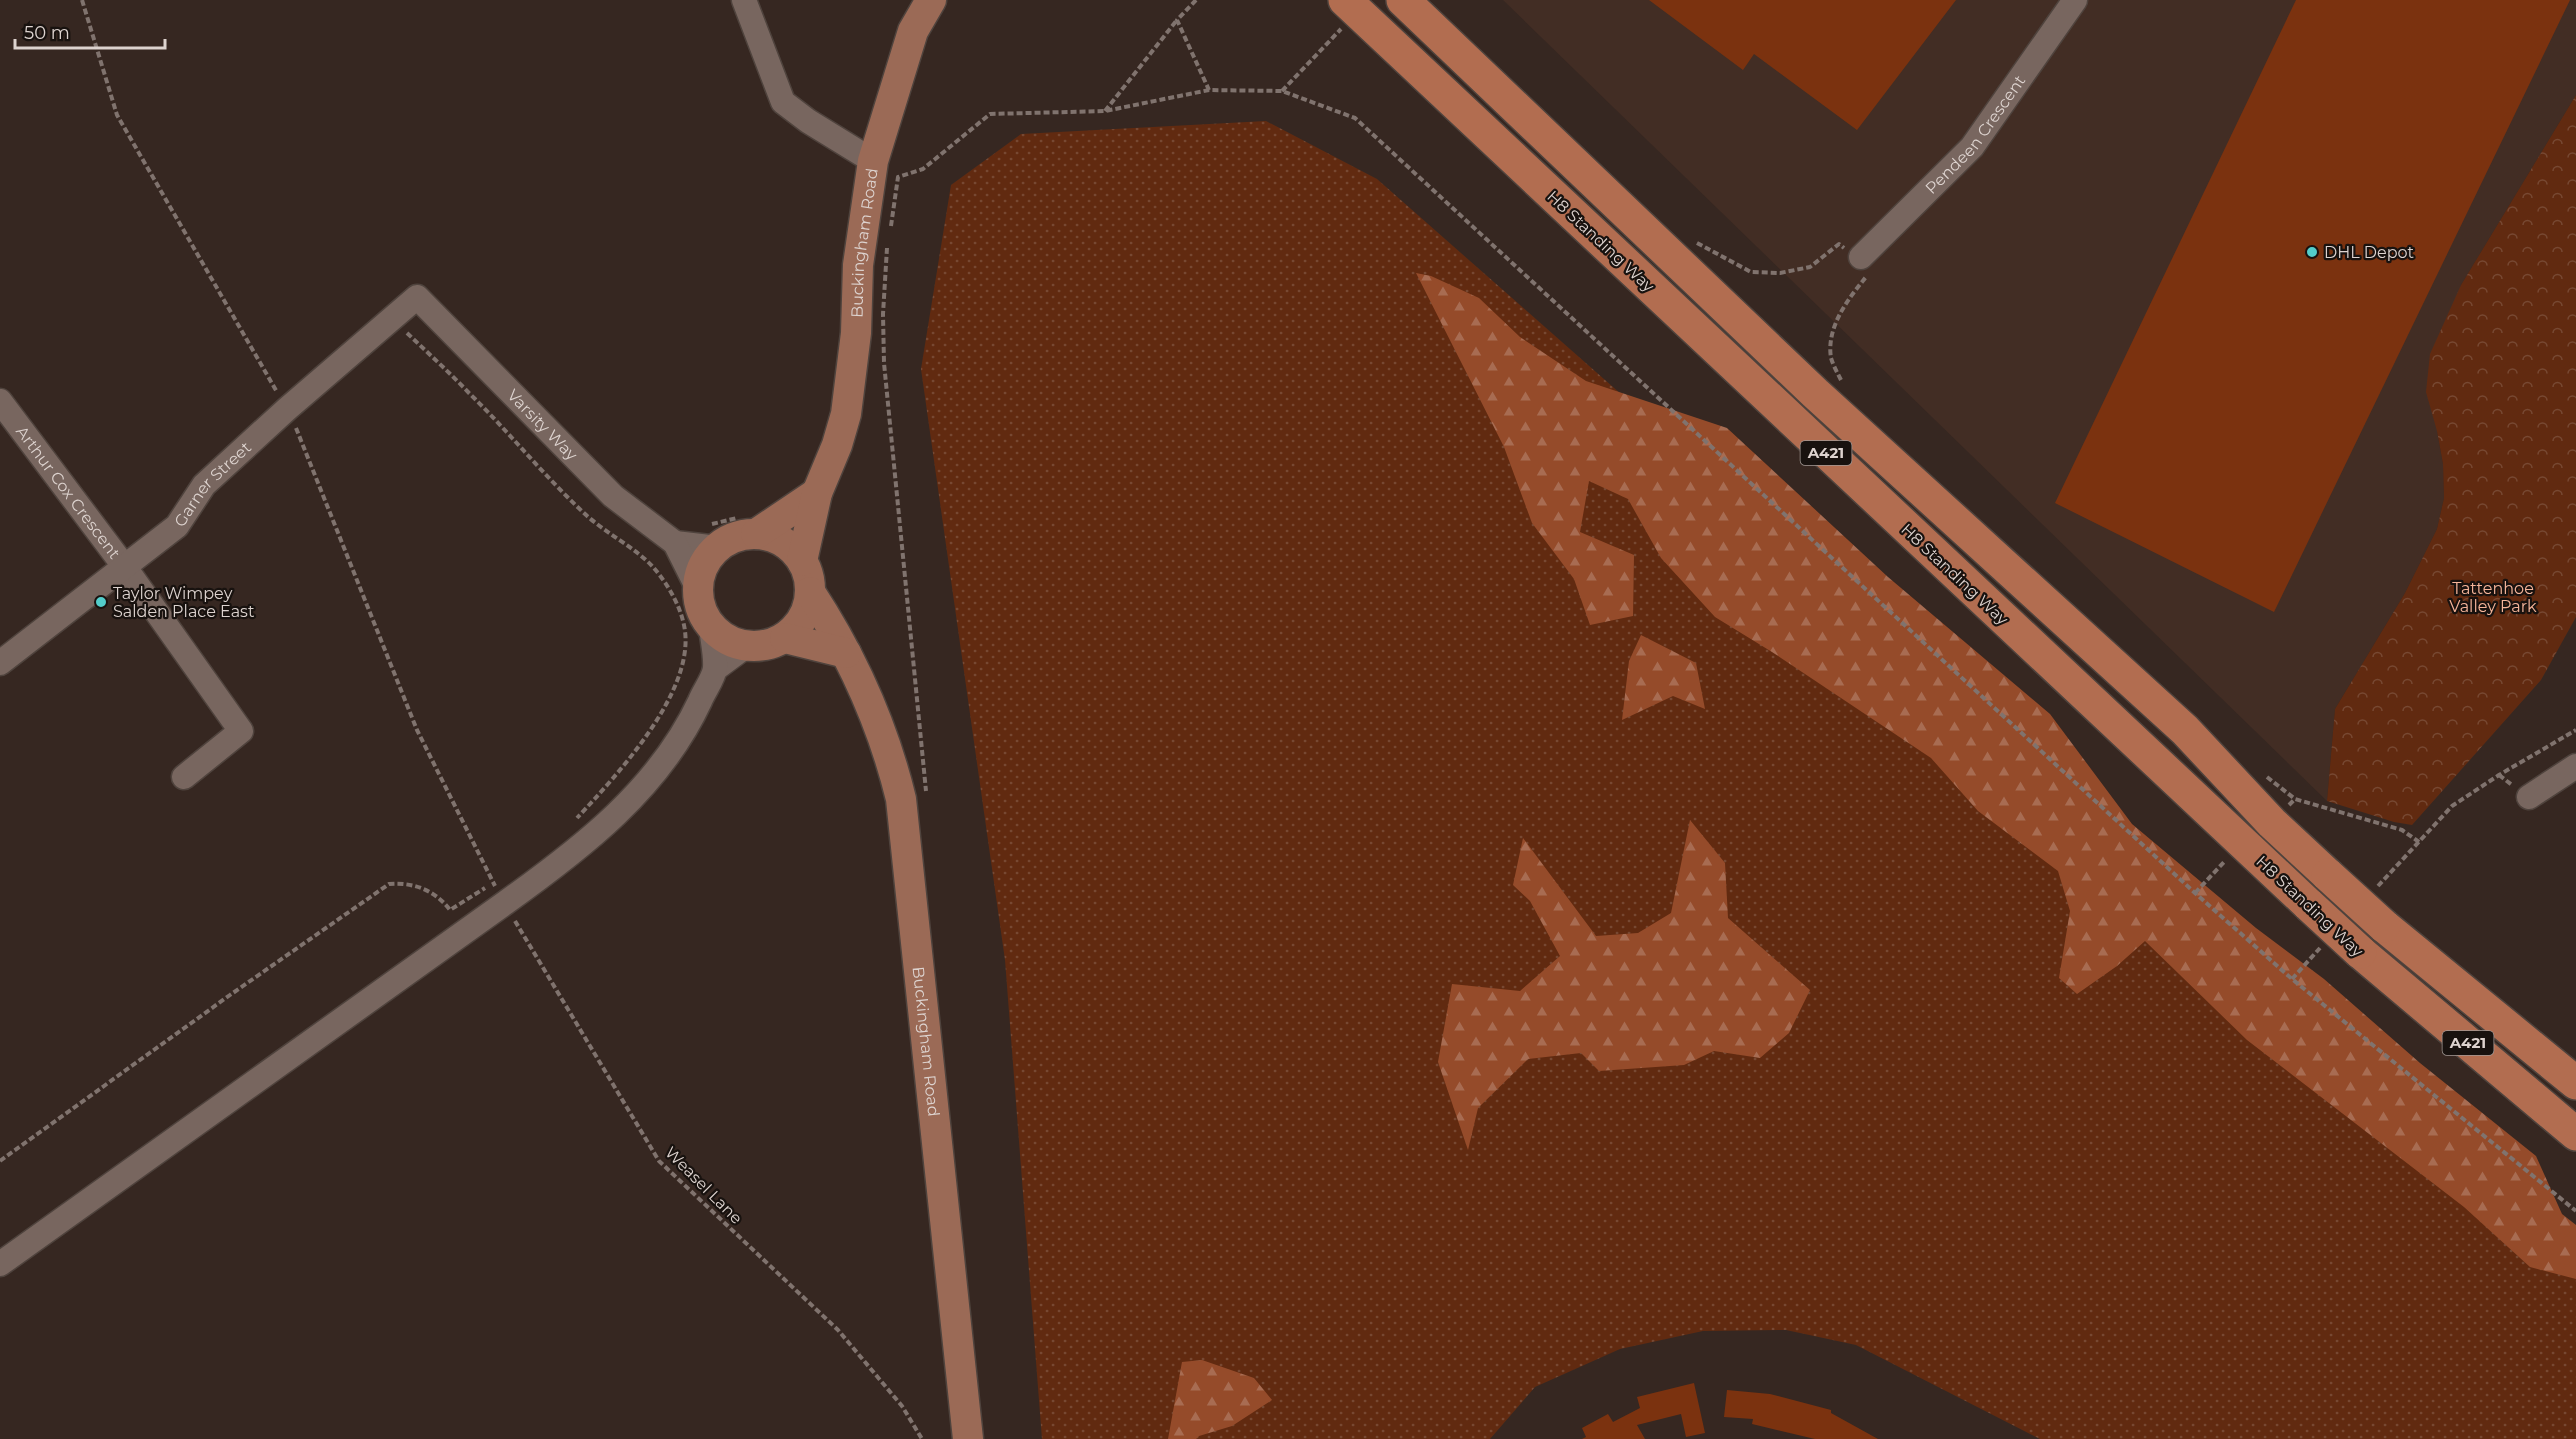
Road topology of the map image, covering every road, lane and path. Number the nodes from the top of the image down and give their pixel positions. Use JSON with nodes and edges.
{"nodes":[{"id":1,"x":744,"y":0,"type":"edge"},
{"id":2,"x":931,"y":0,"type":"edge"},
{"id":3,"x":1196,"y":0,"type":"edge"},
{"id":4,"x":1403,"y":0,"type":"edge"},
{"id":5,"x":2075,"y":0,"type":"edge"},
{"id":6,"x":1352,"y":6,"type":"edge"},
{"id":7,"x":1177,"y":20,"type":"junction"},
{"id":8,"x":1209,"y":90,"type":"junction"},
{"id":9,"x":1282,"y":91,"type":"junction"},
{"id":10,"x":1105,"y":111,"type":"junction"},
{"id":11,"x":873,"y":161,"type":"junction"},
{"id":12,"x":890,"y":229,"type":"dead end"},
{"id":13,"x":889,"y":239,"type":"dead end"},
{"id":14,"x":1692,"y":240,"type":"dead end"},
{"id":15,"x":1865,"y":266,"type":"junction"},
{"id":16,"x":417,"y":297,"type":"joint"},
{"id":17,"x":391,"y":318,"type":"junction"},
{"id":18,"x":1844,"y":388,"type":"dead end"},
{"id":19,"x":4,"y":418,"type":"edge"},
{"id":20,"x":817,"y":493,"type":"junction"},
{"id":21,"x":749,"y":525,"type":"junction"},
{"id":22,"x":710,"y":536,"type":"junction"},
{"id":23,"x":666,"y":537,"type":"junction"},
{"id":24,"x":639,"y":556,"type":"junction"},
{"id":25,"x":802,"y":561,"type":"junction"},
{"id":26,"x":124,"y":566,"type":"junction"},
{"id":27,"x":698,"y":589,"type":"junction"},
{"id":28,"x":810,"y":592,"type":"junction"},
{"id":29,"x":711,"y":627,"type":"junction"},
{"id":30,"x":785,"y":638,"type":"junction"},
{"id":31,"x":746,"y":646,"type":"junction"},
{"id":32,"x":846,"y":653,"type":"junction"},
{"id":33,"x":0,"y":663,"type":"edge"},
{"id":34,"x":715,"y":669,"type":"junction"},
{"id":35,"x":2576,"y":730,"type":"edge"},
{"id":36,"x":2576,"y":766,"type":"edge"},
{"id":37,"x":2261,"y":772,"type":"dead end"},
{"id":38,"x":184,"y":777,"type":"dead end"},
{"id":39,"x":2529,"y":797,"type":"dead end"},
{"id":40,"x":927,"y":799,"type":"dead end"},
{"id":41,"x":2295,"y":799,"type":"junction"},
{"id":42,"x":575,"y":820,"type":"dead end"},
{"id":43,"x":2272,"y":823,"type":"junction"},
{"id":44,"x":2419,"y":842,"type":"junction"},
{"id":45,"x":2227,"y":859,"type":"dead end"},
{"id":46,"x":501,"y":878,"type":"dead end"},
{"id":47,"x":499,"y":893,"type":"junction"},
{"id":48,"x":2195,"y":893,"type":"junction"},
{"id":49,"x":2371,"y":893,"type":"dead end"},
{"id":50,"x":2323,"y":945,"type":"dead end"},
{"id":51,"x":2292,"y":979,"type":"junction"},
{"id":52,"x":2576,"y":1083,"type":"edge"},
{"id":53,"x":2576,"y":1134,"type":"edge"},
{"id":54,"x":0,"y":1161,"type":"edge"},
{"id":55,"x":2576,"y":1211,"type":"edge"},
{"id":56,"x":0,"y":1264,"type":"edge"},
{"id":57,"x":922,"y":1439,"type":"edge"},
{"id":58,"x":968,"y":1439,"type":"edge"}],
"edges":[{"from":1,"to":11,"type":"street"},
{"from":2,"to":11,"type":"main road","name":"Buckingham Road"},
{"from":3,"to":7,"type":"path"},
{"from":4,"to":43,"type":"highway","number":"A421"},
{"from":5,"to":15,"type":"street","name":"Pendeen Crescent"},
{"from":6,"to":9,"type":"path"},
{"from":6,"to":53,"type":"highway","name":"H8 Standing Way","number":"A421","bridge":true},
{"from":7,"to":8,"type":"path"},
{"from":7,"to":10,"type":"path"},
{"from":8,"to":9,"type":"path"},
{"from":8,"to":10,"type":"path"},
{"from":9,"to":48,"type":"path"},
{"from":10,"to":12,"type":"path"},
{"from":11,"to":20,"type":"main road","name":"Buckingham Road"},
{"from":13,"to":40,"type":"path"},
{"from":14,"to":15,"type":"path"},
{"from":15,"to":18,"type":"path"},
{"from":16,"to":17,"type":"street","name":"Garner Street"},
{"from":16,"to":23,"type":"street","name":"Varsity Way"},
{"from":17,"to":24,"type":"path"},
{"from":17,"to":26,"type":"street","name":"Garner Street"},
{"from":19,"to":26,"type":"street","name":"Arthur Cox Crescent"},
{"from":20,"to":21,"type":"main road"},
{"from":20,"to":25,"type":"main road","name":"Buckingham Road"},
{"from":21,"to":22,"type":"main road"},
{"from":21,"to":22,"type":"path"},
{"from":21,"to":25,"type":"main road"},
{"from":22,"to":23,"type":"street"},
{"from":22,"to":27,"type":"main road"},
{"from":23,"to":24,"type":"path"},
{"from":23,"to":27,"type":"street"},
{"from":24,"to":42,"type":"path"},
{"from":25,"to":28,"type":"main road"},
{"from":26,"to":33,"type":"street","name":"Garner Street"},
{"from":26,"to":38,"type":"street","name":"Arthur Cox Crescent"},
{"from":27,"to":29,"type":"main road"},
{"from":28,"to":30,"type":"main road"},
{"from":28,"to":32,"type":"main road","name":"Buckingham Road"},
{"from":29,"to":31,"type":"main road"},
{"from":29,"to":34,"type":"street"},
{"from":30,"to":31,"type":"main road"},
{"from":30,"to":32,"type":"main road"},
{"from":31,"to":34,"type":"street"},
{"from":32,"to":58,"type":"main road","name":"Buckingham Road"},
{"from":34,"to":47,"type":"street"},
{"from":35,"to":44,"type":"path"},
{"from":36,"to":39,"type":"street"},
{"from":37,"to":41,"type":"path"},
{"from":41,"to":43,"type":"path"},
{"from":41,"to":44,"type":"path"},
{"from":43,"to":52,"type":"highway","number":"A421","bridge":true},
{"from":44,"to":49,"type":"path"},
{"from":45,"to":48,"type":"path"},
{"from":46,"to":47,"type":"path"},
{"from":47,"to":54,"type":"path"},
{"from":47,"to":56,"type":"street"},
{"from":47,"to":57,"type":"path","name":"Weasel Lane"},
{"from":48,"to":51,"type":"path"},
{"from":50,"to":51,"type":"path"},
{"from":51,"to":55,"type":"path"}]}
